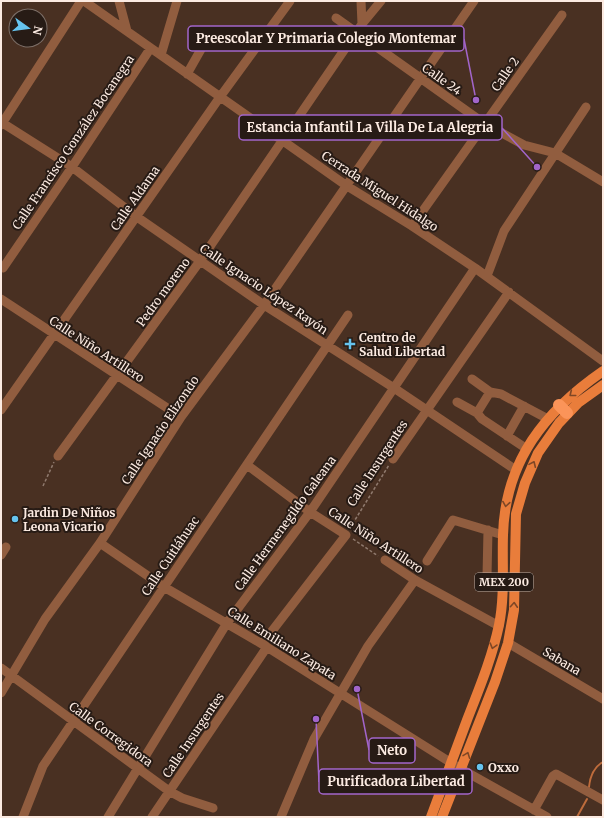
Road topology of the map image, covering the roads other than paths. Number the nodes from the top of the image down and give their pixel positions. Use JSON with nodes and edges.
{"nodes":[{"id":1,"x":81,"y":1,"type":"edge"},
{"id":2,"x":84,"y":1,"type":"edge"},
{"id":3,"x":119,"y":1,"type":"edge"},
{"id":4,"x":176,"y":1,"type":"edge"},
{"id":5,"x":290,"y":1,"type":"edge"},
{"id":6,"x":361,"y":1,"type":"edge"},
{"id":7,"x":380,"y":1,"type":"edge"},
{"id":8,"x":474,"y":1,"type":"edge"},
{"id":9,"x":562,"y":15,"type":"dead end"},
{"id":10,"x":336,"y":18,"type":"dead end"},
{"id":11,"x":362,"y":24,"type":"junction"},
{"id":12,"x":127,"y":31,"type":"junction"},
{"id":13,"x":356,"y":33,"type":"junction"},
{"id":14,"x":208,"y":37,"type":"dead end"},
{"id":15,"x":150,"y":48,"type":"junction"},
{"id":16,"x":160,"y":55,"type":"junction"},
{"id":17,"x":187,"y":74,"type":"junction"},
{"id":18,"x":420,"y":79,"type":"junction"},
{"id":19,"x":220,"y":97,"type":"junction"},
{"id":20,"x":586,"y":107,"type":"dead end"},
{"id":21,"x":1,"y":123,"type":"edge"},
{"id":22,"x":485,"y":124,"type":"junction"},
{"id":23,"x":284,"y":141,"type":"junction"},
{"id":24,"x":555,"y":153,"type":"junction"},
{"id":25,"x":72,"y":167,"type":"junction"},
{"id":26,"x":603,"y":182,"type":"edge"},
{"id":27,"x":347,"y":186,"type":"junction"},
{"id":28,"x":137,"y":217,"type":"junction"},
{"id":29,"x":412,"y":226,"type":"junction"},
{"id":30,"x":200,"y":261,"type":"junction"},
{"id":31,"x":3,"y":268,"type":"dead end"},
{"id":32,"x":475,"y":268,"type":"junction"},
{"id":33,"x":487,"y":276,"type":"junction"},
{"id":34,"x":509,"y":292,"type":"junction"},
{"id":35,"x":1,"y":299,"type":"edge"},
{"id":36,"x":264,"y":305,"type":"junction"},
{"id":37,"x":348,"y":315,"type":"dead end"},
{"id":38,"x":54,"y":335,"type":"junction"},
{"id":39,"x":327,"y":345,"type":"junction"},
{"id":40,"x":603,"y":361,"type":"edge"},
{"id":41,"x":603,"y":371,"type":"edge"},
{"id":42,"x":117,"y":377,"type":"junction"},
{"id":43,"x":472,"y":379,"type":"dead end"},
{"id":44,"x":603,"y":385,"type":"edge"},
{"id":45,"x":394,"y":388,"type":"junction"},
{"id":46,"x":490,"y":392,"type":"junction"},
{"id":47,"x":457,"y":402,"type":"dead end"},
{"id":48,"x":524,"y":406,"type":"junction"},
{"id":49,"x":563,"y":409,"type":"junction"},
{"id":50,"x":1,"y":410,"type":"edge"},
{"id":51,"x":426,"y":410,"type":"junction"},
{"id":52,"x":477,"y":413,"type":"junction"},
{"id":53,"x":181,"y":417,"type":"junction"},
{"id":54,"x":548,"y":419,"type":"junction"},
{"id":55,"x":508,"y":436,"type":"junction"},
{"id":56,"x":527,"y":449,"type":"junction"},
{"id":57,"x":58,"y":456,"type":"road end"},
{"id":58,"x":393,"y":459,"type":"road end"},
{"id":59,"x":246,"y":465,"type":"junction"},
{"id":60,"x":516,"y":470,"type":"junction"},
{"id":61,"x":310,"y":512,"type":"junction"},
{"id":62,"x":488,"y":530,"type":"junction"},
{"id":63,"x":346,"y":535,"type":"joint"},
{"id":64,"x":503,"y":535,"type":"junction"},
{"id":65,"x":100,"y":543,"type":"junction"},
{"id":66,"x":385,"y":560,"type":"road end"},
{"id":67,"x":427,"y":561,"type":"dead end"},
{"id":68,"x":487,"y":576,"type":"dead end"},
{"id":69,"x":415,"y":580,"type":"junction"},
{"id":70,"x":164,"y":587,"type":"junction"},
{"id":71,"x":227,"y":623,"type":"junction"},
{"id":72,"x":498,"y":626,"type":"junction"},
{"id":73,"x":508,"y":643,"type":"junction"},
{"id":74,"x":265,"y":646,"type":"junction"},
{"id":75,"x":1,"y":668,"type":"edge"},
{"id":76,"x":11,"y":675,"type":"junction"},
{"id":77,"x":1,"y":694,"type":"edge"},
{"id":78,"x":340,"y":694,"type":"junction"},
{"id":79,"x":603,"y":699,"type":"edge"},
{"id":80,"x":73,"y":721,"type":"junction"},
{"id":81,"x":452,"y":762,"type":"junction"},
{"id":82,"x":137,"y":767,"type":"junction"},
{"id":83,"x":461,"y":769,"type":"junction"},
{"id":84,"x":169,"y":791,"type":"junction"},
{"id":85,"x":603,"y":800,"type":"edge"},
{"id":86,"x":213,"y":808,"type":"dead end"},
{"id":87,"x":534,"y":810,"type":"junction"},
{"id":88,"x":284,"y":816,"type":"edge"},
{"id":89,"x":23,"y":817,"type":"edge"},
{"id":90,"x":108,"y":817,"type":"edge"},
{"id":91,"x":152,"y":817,"type":"edge"},
{"id":92,"x":432,"y":817,"type":"edge"},
{"id":93,"x":442,"y":817,"type":"edge"},
{"id":94,"x":547,"y":817,"type":"edge"}],
"edges":[{"from":1,"to":21,"type":"street"},
{"from":2,"to":12,"type":"street","name":"Cerrada Miguel Hidalgo"},
{"from":3,"to":12,"type":"street"},
{"from":4,"to":16,"type":"street"},
{"from":5,"to":19,"type":"street","name":"Calle Aldama"},
{"from":6,"to":11,"type":"street"},
{"from":7,"to":11,"type":"street","name":"Pedro moreno"},
{"from":8,"to":18,"type":"street","name":"Calle Ignacio Elizondo"},
{"from":9,"to":22,"type":"street","name":"Calle 2"},
{"from":10,"to":13,"type":"street","name":"Calle 24"},
{"from":11,"to":13,"type":"street","name":"Pedro moreno"},
{"from":12,"to":15,"type":"street","name":"Cerrada Miguel Hidalgo"},
{"from":13,"to":18,"type":"street","name":"Calle 24"},
{"from":13,"to":23,"type":"street","name":"Pedro moreno"},
{"from":14,"to":17,"type":"street"},
{"from":15,"to":16,"type":"street","name":"Cerrada Miguel Hidalgo"},
{"from":15,"to":25,"type":"street","name":"Calle Francisco González Bocanegra"},
{"from":16,"to":17,"type":"street","name":"Cerrada Miguel Hidalgo"},
{"from":17,"to":19,"type":"street","name":"Cerrada Miguel Hidalgo"},
{"from":18,"to":22,"type":"street","name":"Calle 24"},
{"from":18,"to":27,"type":"street","name":"Calle Ignacio Elizondo"},
{"from":19,"to":23,"type":"street","name":"Cerrada Miguel Hidalgo"},
{"from":19,"to":28,"type":"street","name":"Calle Aldama"},
{"from":20,"to":24,"type":"street"},
{"from":21,"to":25,"type":"street","name":"Calle Ignacio López Rayón"},
{"from":22,"to":24,"type":"street","name":"Calle 24"},
{"from":22,"to":29,"type":"street","name":"Calle 2"},
{"from":23,"to":27,"type":"street","name":"Cerrada Miguel Hidalgo"},
{"from":23,"to":30,"type":"street","name":"Pedro moreno"},
{"from":24,"to":26,"type":"street","name":"Calle 24"},
{"from":24,"to":33,"type":"street"},
{"from":25,"to":28,"type":"street","name":"Calle Ignacio López Rayón"},
{"from":25,"to":31,"type":"street","name":"Calle Francisco González Bocanegra"},
{"from":27,"to":29,"type":"street","name":"Cerrada Miguel Hidalgo"},
{"from":27,"to":36,"type":"street","name":"Calle Ignacio Elizondo"},
{"from":28,"to":30,"type":"street","name":"Calle Ignacio López Rayón"},
{"from":28,"to":38,"type":"street","name":"Calle Aldama"},
{"from":29,"to":32,"type":"street","name":"Cerrada Miguel Hidalgo"},
{"from":30,"to":36,"type":"street","name":"Calle Ignacio López Rayón"},
{"from":30,"to":42,"type":"street","name":"Pedro moreno"},
{"from":32,"to":33,"type":"street","name":"Cerrada Miguel Hidalgo"},
{"from":32,"to":45,"type":"street","name":"Calle Hermenegildo Galeana"},
{"from":33,"to":34,"type":"street","name":"Cerrada Miguel Hidalgo"},
{"from":34,"to":40,"type":"street","name":"Cerrada Miguel Hidalgo"},
{"from":34,"to":51,"type":"street","name":"Calle Insurgentes"},
{"from":35,"to":38,"type":"street","name":"Calle Niño Artillero"},
{"from":36,"to":39,"type":"street","name":"Calle Ignacio López Rayón"},
{"from":36,"to":53,"type":"street","name":"Calle Ignacio Elizondo"},
{"from":37,"to":39,"type":"street","name":"Calle Cuitláhuac"},
{"from":38,"to":42,"type":"street","name":"Calle Niño Artillero"},
{"from":38,"to":50,"type":"street","name":"Calle Aldama"},
{"from":39,"to":45,"type":"street","name":"Calle Ignacio López Rayón"},
{"from":39,"to":59,"type":"street","name":"Calle Cuitláhuac"},
{"from":41,"to":49,"type":"main road","number":"MEX 200","one_way":true},
{"from":42,"to":53,"type":"street","name":"Calle Niño Artillero"},
{"from":42,"to":57,"type":"street","name":"Pedro moreno"},
{"from":43,"to":46,"type":"street"},
{"from":44,"to":49,"type":"main road","number":"MEX 200"},
{"from":45,"to":51,"type":"street","name":"Calle Ignacio López Rayón"},
{"from":45,"to":61,"type":"street","name":"Calle Hermenegildo Galeana"},
{"from":46,"to":48,"type":"street"},
{"from":46,"to":52,"type":"street"},
{"from":47,"to":52,"type":"street"},
{"from":48,"to":54,"type":"street"},
{"from":48,"to":55,"type":"street"},
{"from":49,"to":54,"type":"main road","number":"MEX 200"},
{"from":73,"to":49,"type":"main road","number":"MEX 200","one_way":true},
{"from":51,"to":58,"type":"street","name":"Calle Insurgentes"},
{"from":51,"to":60,"type":"street","name":"Calle Ignacio López Rayón"},
{"from":52,"to":55,"type":"street"},
{"from":53,"to":65,"type":"street","name":"Calle Ignacio Elizondo"},
{"from":54,"to":56,"type":"main road","number":"MEX 200"},
{"from":55,"to":56,"type":"street"},
{"from":56,"to":60,"type":"main road","number":"MEX 200"},
{"from":59,"to":61,"type":"street","name":"Calle Niño Artillero"},
{"from":59,"to":70,"type":"street","name":"Calle Cuitláhuac"},
{"from":60,"to":64,"type":"main road","number":"MEX 200","one_way":true},
{"from":61,"to":63,"type":"street","name":"Calle Niño Artillero"},
{"from":61,"to":71,"type":"street","name":"Calle Hermenegildo Galeana"},
{"from":62,"to":64,"type":"street"},
{"from":62,"to":67,"type":"street"},
{"from":62,"to":68,"type":"street"},
{"from":63,"to":74,"type":"street","name":"Calle Insurgentes"},
{"from":64,"to":72,"type":"main road","number":"MEX 200"},
{"from":65,"to":70,"type":"street","name":"Calle Emiliano Zapata"},
{"from":65,"to":76,"type":"street","name":"Calle Ignacio Elizondo"},
{"from":66,"to":69,"type":"street","name":"Calle Niño Artillero"},
{"from":69,"to":72,"type":"street","name":"Calle Niño Artillero"},
{"from":69,"to":78,"type":"street"},
{"from":70,"to":71,"type":"street","name":"Calle Emiliano Zapata"},
{"from":70,"to":80,"type":"street","name":"Calle Cuitláhuac"},
{"from":71,"to":74,"type":"street","name":"Calle Emiliano Zapata"},
{"from":71,"to":82,"type":"street","name":"Calle Hermenegildo Galeana"},
{"from":72,"to":81,"type":"main road","number":"MEX 200","one_way":true},
{"from":73,"to":79,"type":"street","name":"Sabana"},
{"from":83,"to":73,"type":"main road","number":"MEX 200","one_way":true},
{"from":74,"to":78,"type":"street","name":"Calle Emiliano Zapata"},
{"from":74,"to":84,"type":"street","name":"Calle Insurgentes"},
{"from":75,"to":76,"type":"street","name":"Calle Corregidora"},
{"from":76,"to":77,"type":"street","name":"Calle Ignacio Elizondo"},
{"from":76,"to":80,"type":"street","name":"Calle Corregidora"},
{"from":78,"to":81,"type":"street","name":"Calle Emiliano Zapata"},
{"from":78,"to":88,"type":"street"},
{"from":80,"to":82,"type":"street","name":"Calle Corregidora"},
{"from":80,"to":89,"type":"street","name":"Calle Cuitláhuac"},
{"from":81,"to":83,"type":"street","name":"Calle Emiliano Zapata"},
{"from":81,"to":92,"type":"main road","number":"MEX 200"},
{"from":82,"to":84,"type":"street","name":"Calle Corregidora"},
{"from":82,"to":90,"type":"street","name":"Calle Hermenegildo Galeana"},
{"from":83,"to":87,"type":"street","name":"Calle Emiliano Zapata"},
{"from":83,"to":93,"type":"main road","number":"MEX 200"},
{"from":84,"to":86,"type":"street","name":"Calle Corregidora"},
{"from":84,"to":91,"type":"street","name":"Calle Insurgentes"},
{"from":85,"to":87,"type":"street"},
{"from":87,"to":94,"type":"street","name":"Calle Emiliano Zapata"}]}
